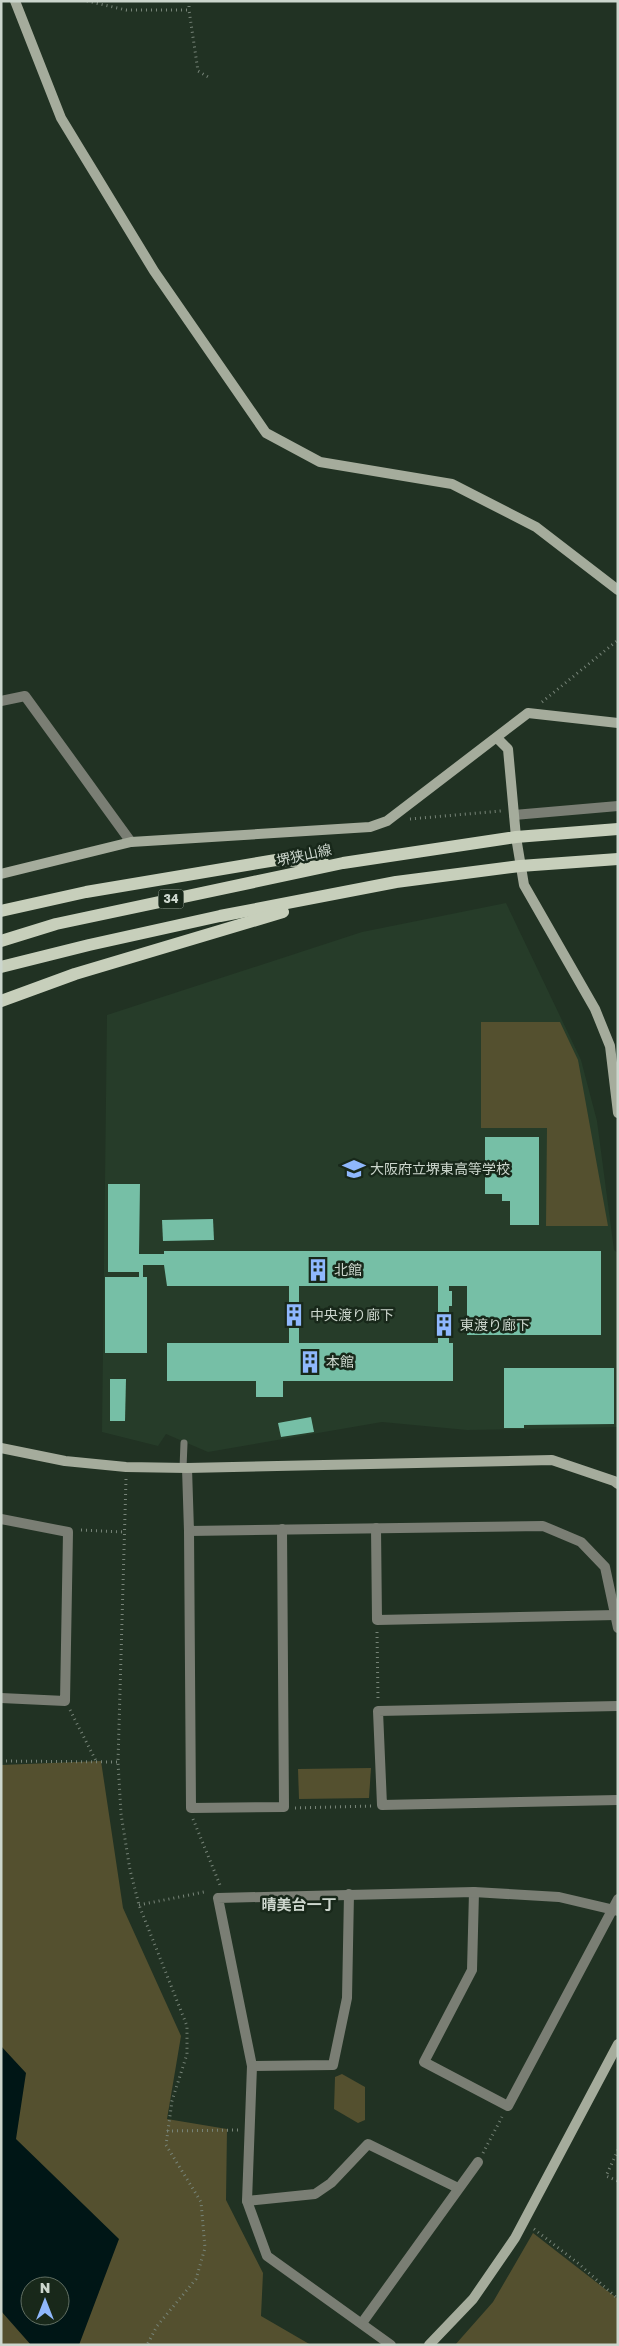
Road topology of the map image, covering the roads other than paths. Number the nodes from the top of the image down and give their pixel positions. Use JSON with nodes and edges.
{"nodes":[{"id":1,"x":15,"y":1,"type":"edge"},
{"id":2,"x":618,"y":590,"type":"edge"},
{"id":3,"x":1,"y":701,"type":"edge"},
{"id":4,"x":618,"y":723,"type":"edge"},
{"id":5,"x":497,"y":738,"type":"junction"},
{"id":6,"x":618,"y":806,"type":"edge"},
{"id":7,"x":514,"y":815,"type":"junction"},
{"id":8,"x":618,"y":829,"type":"edge"},
{"id":9,"x":516,"y":837,"type":"junction"},
{"id":10,"x":131,"y":842,"type":"junction"},
{"id":11,"x":618,"y":859,"type":"edge"},
{"id":12,"x":343,"y":862,"type":"junction"},
{"id":13,"x":520,"y":866,"type":"junction"},
{"id":14,"x":1,"y":874,"type":"edge"},
{"id":15,"x":341,"y":894,"type":"junction"},
{"id":16,"x":1,"y":912,"type":"edge"},
{"id":17,"x":1,"y":941,"type":"edge"},
{"id":18,"x":1,"y":967,"type":"edge"},
{"id":19,"x":1,"y":1001,"type":"edge"},
{"id":20,"x":618,"y":1113,"type":"edge"},
{"id":21,"x":184,"y":1443,"type":"dead end"},
{"id":22,"x":1,"y":1448,"type":"edge"},
{"id":23,"x":185,"y":1468,"type":"junction"},
{"id":24,"x":617,"y":1480,"type":"edge"},
{"id":25,"x":1,"y":1519,"type":"edge"},
{"id":26,"x":376,"y":1528,"type":"junction"},
{"id":27,"x":282,"y":1529,"type":"junction"},
{"id":28,"x":189,"y":1531,"type":"junction"},
{"id":29,"x":616,"y":1615,"type":"junction"},
{"id":30,"x":618,"y":1628,"type":"edge"},
{"id":31,"x":1,"y":1698,"type":"edge"},
{"id":32,"x":618,"y":1706,"type":"edge"},
{"id":33,"x":618,"y":1800,"type":"edge"},
{"id":34,"x":474,"y":1892,"type":"junction"},
{"id":35,"x":349,"y":1894,"type":"junction"},
{"id":36,"x":618,"y":1899,"type":"edge"},
{"id":37,"x":616,"y":1911,"type":"edge"},
{"id":38,"x":618,"y":2044,"type":"edge"},
{"id":39,"x":252,"y":2066,"type":"junction"},
{"id":40,"x":478,"y":2162,"type":"road end"},
{"id":41,"x":458,"y":2188,"type":"junction"},
{"id":42,"x":247,"y":2202,"type":"junction"},
{"id":43,"x":362,"y":2323,"type":"junction"},
{"id":44,"x":391,"y":2345,"type":"edge"},
{"id":45,"x":429,"y":2345,"type":"edge"}],
"edges":[{"from":1,"to":2,"type":"street"},
{"from":3,"to":10,"type":"street"},
{"from":4,"to":5,"type":"street"},
{"from":5,"to":7,"type":"street"},
{"from":5,"to":10,"type":"street"},
{"from":6,"to":7,"type":"street"},
{"from":7,"to":9,"type":"street"},
{"from":8,"to":9,"type":"main road","name":"堺狭山線","number":"34"},
{"from":9,"to":12,"type":"main road","name":"堺狭山線","number":"34"},
{"from":9,"to":13,"type":"street"},
{"from":10,"to":14,"type":"street"},
{"from":11,"to":13,"type":"main road","number":"34"},
{"from":12,"to":16,"type":"main road"},
{"from":12,"to":17,"type":"main road","name":"堺狭山線","number":"34"},
{"from":13,"to":15,"type":"main road","number":"34"},
{"from":13,"to":20,"type":"street"},
{"from":15,"to":18,"type":"main road","number":"34"},
{"from":15,"to":19,"type":"main road"},
{"from":21,"to":23,"type":"lane"},
{"from":22,"to":23,"type":"street"},
{"from":23,"to":24,"type":"street"},
{"from":23,"to":28,"type":"street"},
{"from":25,"to":31,"type":"street"},
{"from":26,"to":27,"type":"street"},
{"from":26,"to":29,"type":"street"},
{"from":26,"to":29,"type":"street"},
{"from":27,"to":28,"type":"street"},
{"from":27,"to":28,"type":"street"},
{"from":29,"to":30,"type":"street"},
{"from":32,"to":33,"type":"street"},
{"from":34,"to":35,"type":"street"},
{"from":34,"to":37,"type":"street"},
{"from":34,"to":37,"type":"street"},
{"from":35,"to":39,"type":"street"},
{"from":35,"to":39,"type":"street"},
{"from":36,"to":37,"type":"street"},
{"from":38,"to":45,"type":"street"},
{"from":39,"to":42,"type":"street"},
{"from":40,"to":41,"type":"street"},
{"from":41,"to":42,"type":"street"},
{"from":41,"to":43,"type":"street"},
{"from":42,"to":43,"type":"street"},
{"from":43,"to":44,"type":"street"}]}
